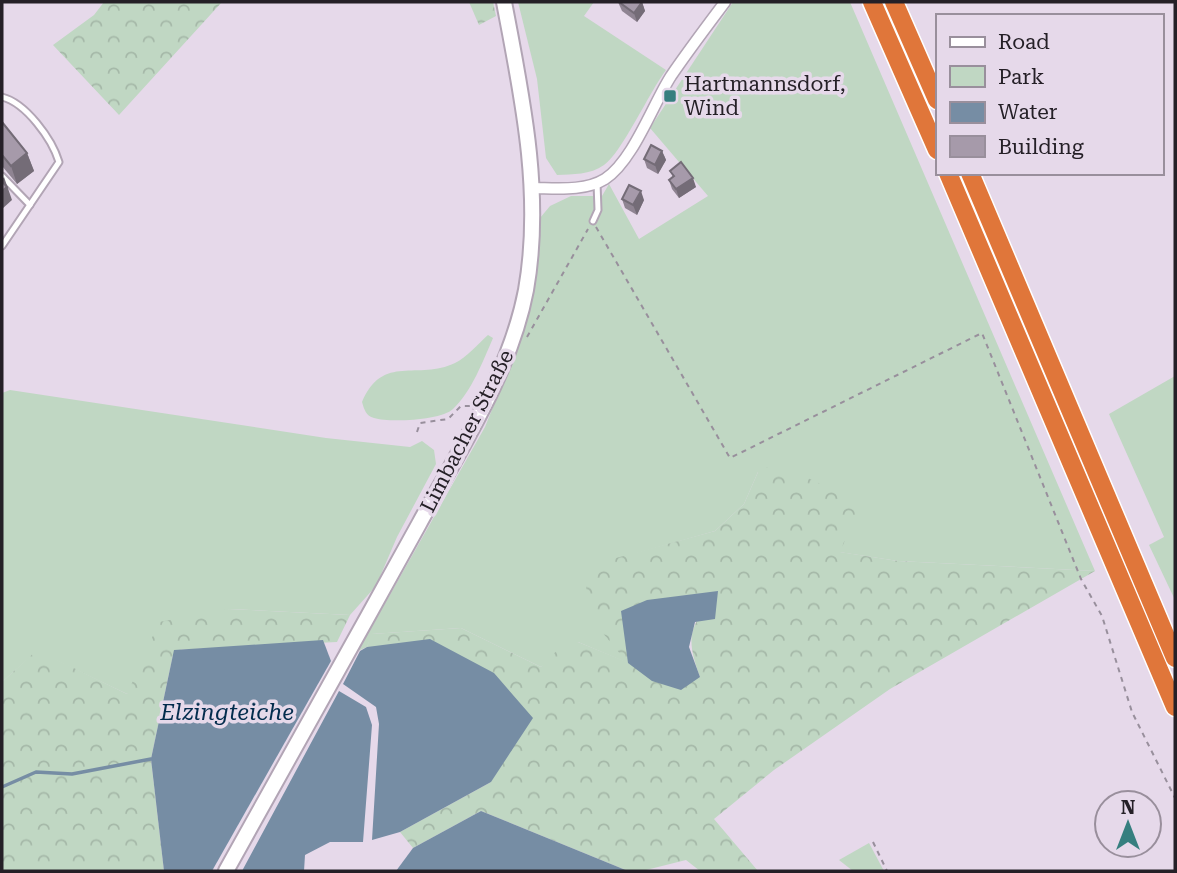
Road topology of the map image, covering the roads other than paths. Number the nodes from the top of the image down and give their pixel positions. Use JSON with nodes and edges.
{"nodes":[{"id":1,"x":504,"y":2,"type":"edge"},
{"id":2,"x":872,"y":2,"type":"edge"},
{"id":3,"x":894,"y":2,"type":"edge"},
{"id":4,"x":723,"y":3,"type":"edge"},
{"id":5,"x":2,"y":97,"type":"edge"},
{"id":6,"x":936,"y":98,"type":"edge"},
{"id":7,"x":936,"y":147,"type":"edge"},
{"id":8,"x":949,"y":175,"type":"edge"},
{"id":9,"x":971,"y":175,"type":"edge"},
{"id":10,"x":2,"y":176,"type":"edge"},
{"id":11,"x":597,"y":183,"type":"junction"},
{"id":12,"x":531,"y":188,"type":"junction"},
{"id":13,"x":30,"y":205,"type":"junction"},
{"id":14,"x":593,"y":221,"type":"road end"},
{"id":15,"x":2,"y":246,"type":"edge"},
{"id":16,"x":1175,"y":658,"type":"edge"},
{"id":17,"x":1175,"y":707,"type":"edge"},
{"id":18,"x":226,"y":871,"type":"edge"}],
"edges":[{"from":1,"to":12,"type":"main road","name":"Limbacher Straße"},
{"from":2,"to":7,"type":"highway"},
{"from":3,"to":6,"type":"highway"},
{"from":4,"to":11,"type":"street"},
{"from":5,"to":13,"type":"lane"},
{"from":8,"to":17,"type":"highway"},
{"from":9,"to":16,"type":"highway"},
{"from":10,"to":13,"type":"lane"},
{"from":11,"to":12,"type":"street"},
{"from":11,"to":14,"type":"lane"},
{"from":12,"to":18,"type":"main road","name":"Limbacher Straße"},
{"from":13,"to":15,"type":"lane"}]}
